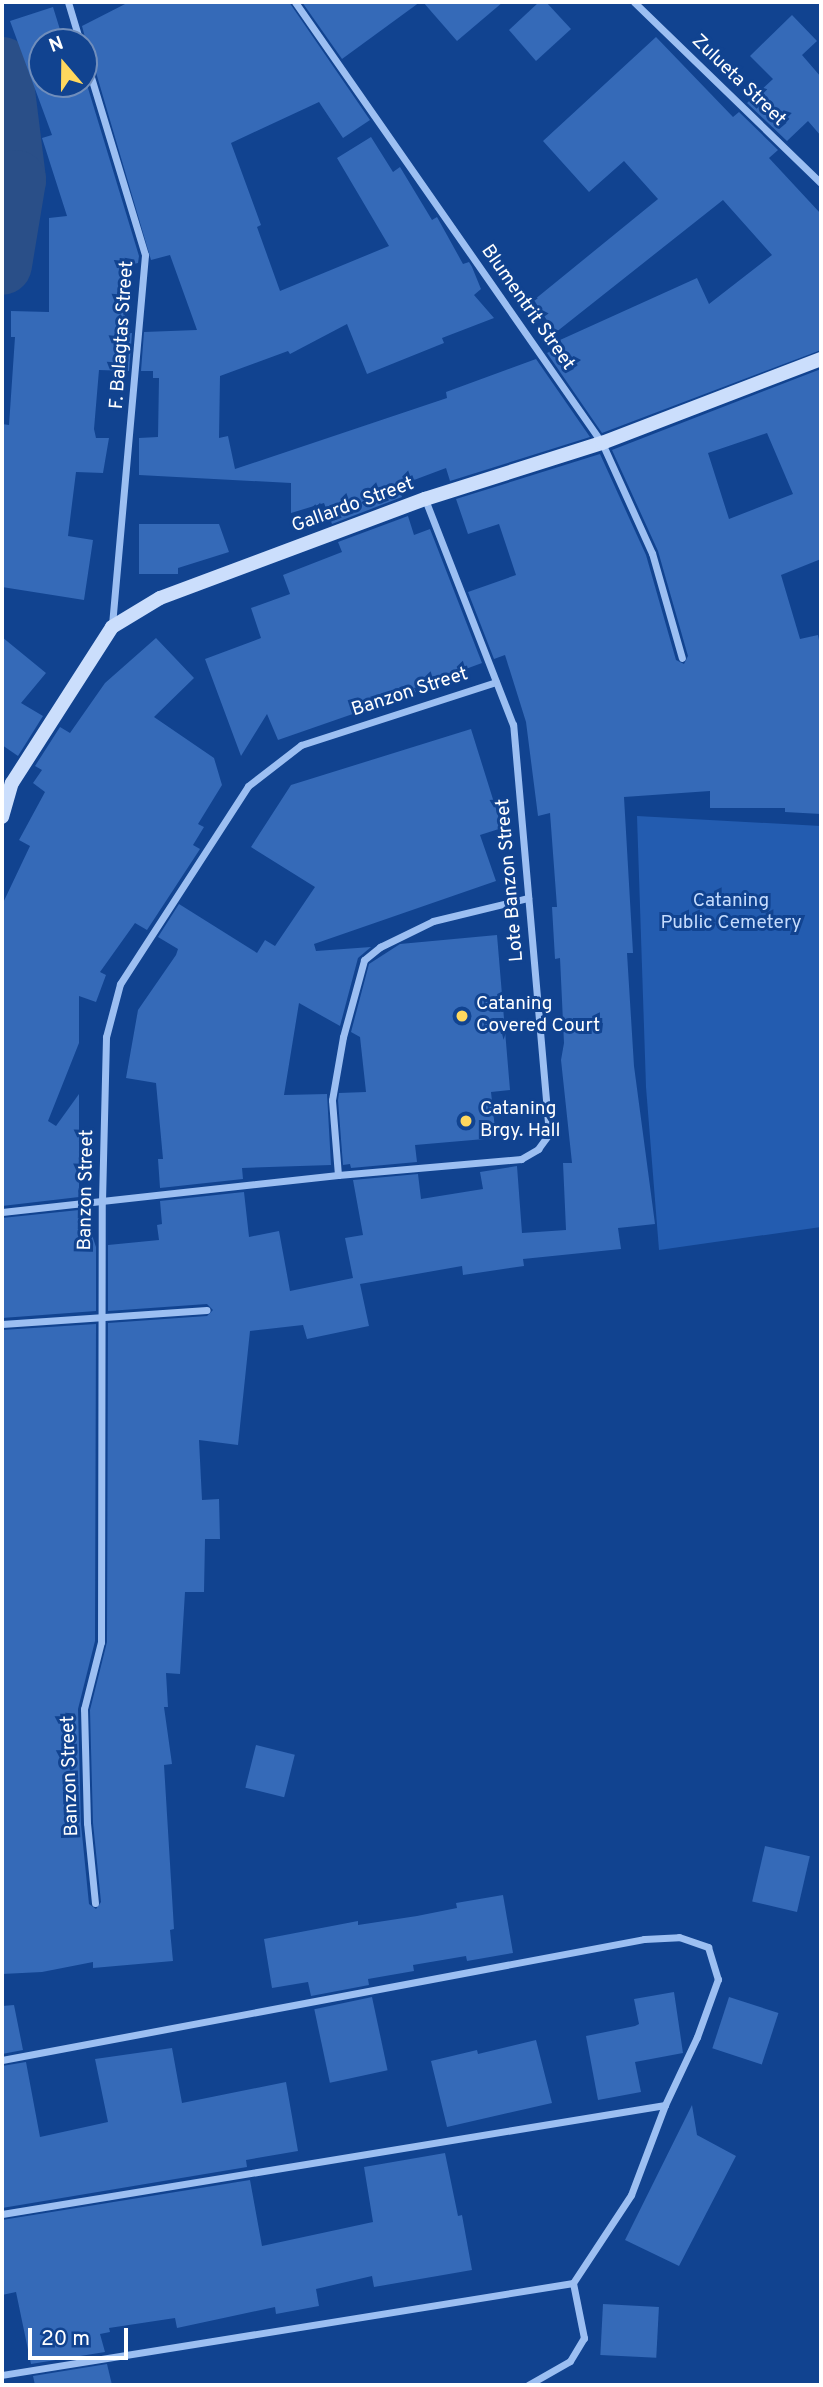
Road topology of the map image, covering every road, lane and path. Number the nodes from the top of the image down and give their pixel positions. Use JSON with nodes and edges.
{"nodes":[{"id":1,"x":68,"y":2,"type":"edge"},
{"id":2,"x":295,"y":2,"type":"edge"},
{"id":3,"x":634,"y":2,"type":"edge"},
{"id":4,"x":76,"y":28,"type":"edge"},
{"id":5,"x":97,"y":98,"type":"edge"},
{"id":6,"x":821,"y":183,"type":"edge"},
{"id":7,"x":821,"y":359,"type":"edge"},
{"id":8,"x":602,"y":443,"type":"junction"},
{"id":9,"x":425,"y":499,"type":"junction"},
{"id":10,"x":112,"y":627,"type":"junction"},
{"id":11,"x":682,"y":658,"type":"dead end"},
{"id":12,"x":496,"y":682,"type":"junction"},
{"id":13,"x":2,"y":817,"type":"edge"},
{"id":14,"x":528,"y":898,"type":"junction"},
{"id":15,"x":338,"y":1175,"type":"junction"},
{"id":16,"x":102,"y":1201,"type":"junction"},
{"id":17,"x":2,"y":1212,"type":"edge"},
{"id":18,"x":207,"y":1310,"type":"dead end"},
{"id":19,"x":102,"y":1318,"type":"junction"},
{"id":20,"x":2,"y":1324,"type":"edge"},
{"id":21,"x":95,"y":1903,"type":"dead end"},
{"id":22,"x":2,"y":2060,"type":"edge"},
{"id":23,"x":665,"y":2105,"type":"junction"},
{"id":24,"x":2,"y":2214,"type":"edge"},
{"id":25,"x":573,"y":2283,"type":"junction"},
{"id":26,"x":2,"y":2375,"type":"edge"},
{"id":27,"x":528,"y":2385,"type":"edge"}],
"edges":[{"from":1,"to":4,"type":"street"},
{"from":2,"to":8,"type":"street","name":"Blumentrit Street"},
{"from":3,"to":6,"type":"street","name":"Zulueta Street"},
{"from":5,"to":10,"type":"street","name":"F. Balagtas Street"},
{"from":7,"to":8,"type":"street","name":"Gallardo Street"},
{"from":8,"to":9,"type":"street","name":"Gallardo Street"},
{"from":8,"to":11,"type":"street","name":"Blumentrit Street"},
{"from":9,"to":10,"type":"street","name":"Gallardo Street"},
{"from":9,"to":12,"type":"street","name":"Lote Banzon Street"},
{"from":10,"to":13,"type":"street","name":"Gallardo Street"},
{"from":12,"to":14,"type":"street","name":"Lote Banzon Street"},
{"from":12,"to":16,"type":"street","name":"Banzon Street"},
{"from":14,"to":15,"type":"street"},
{"from":14,"to":15,"type":"street","name":"Lote Banzon Street"},
{"from":15,"to":16,"type":"street","name":"Lote Banzon Street"},
{"from":16,"to":17,"type":"street","name":"Lote Banzon Street"},
{"from":16,"to":19,"type":"street","name":"Banzon Street"},
{"from":18,"to":19,"type":"street"},
{"from":19,"to":20,"type":"street"},
{"from":19,"to":21,"type":"street","name":"Banzon Street"},
{"from":22,"to":23,"type":"street"},
{"from":23,"to":24,"type":"street"},
{"from":23,"to":25,"type":"street"},
{"from":25,"to":26,"type":"street"},
{"from":25,"to":27,"type":"street"}]}
